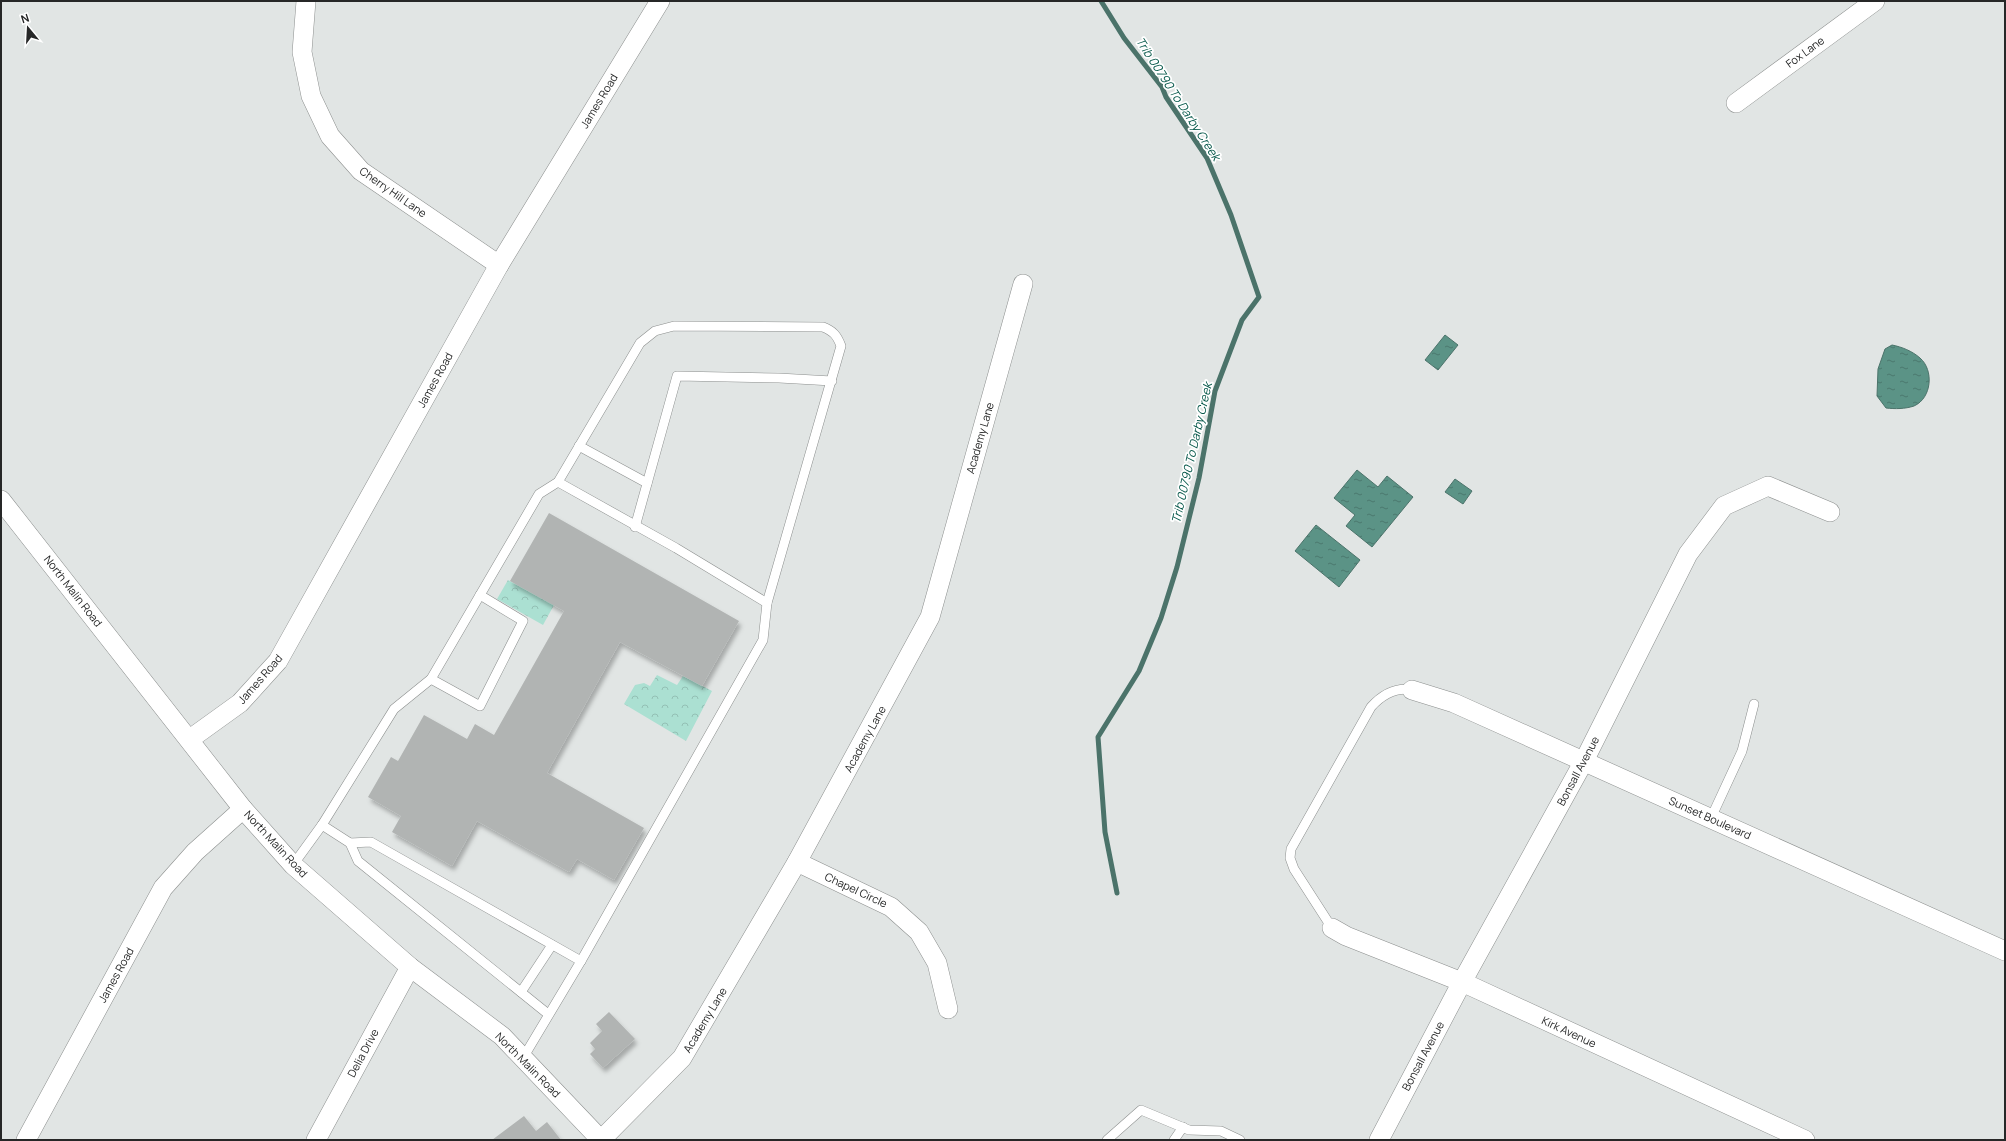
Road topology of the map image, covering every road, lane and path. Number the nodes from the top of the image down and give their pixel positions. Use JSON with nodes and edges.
{"nodes":[{"id":1,"x":306,"y":1,"type":"edge"},
{"id":2,"x":660,"y":1,"type":"edge"},
{"id":3,"x":1875,"y":1,"type":"edge"},
{"id":4,"x":1736,"y":102,"type":"dead end"},
{"id":5,"x":499,"y":265,"type":"junction"},
{"id":6,"x":1023,"y":284,"type":"dead end"},
{"id":7,"x":832,"y":382,"type":"junction"},
{"id":8,"x":579,"y":446,"type":"junction"},
{"id":9,"x":558,"y":482,"type":"junction"},
{"id":10,"x":647,"y":483,"type":"junction"},
{"id":11,"x":1,"y":500,"type":"edge"},
{"id":12,"x":1830,"y":512,"type":"dead end"},
{"id":13,"x":635,"y":527,"type":"junction"},
{"id":14,"x":480,"y":595,"type":"junction"},
{"id":15,"x":767,"y":603,"type":"junction"},
{"id":16,"x":431,"y":679,"type":"junction"},
{"id":17,"x":1412,"y":690,"type":"joint"},
{"id":18,"x":1754,"y":704,"type":"dead end"},
{"id":19,"x":190,"y":740,"type":"junction"},
{"id":20,"x":1584,"y":761,"type":"junction"},
{"id":21,"x":243,"y":809,"type":"junction"},
{"id":22,"x":1711,"y":818,"type":"junction"},
{"id":23,"x":322,"y":825,"type":"junction"},
{"id":24,"x":350,"y":843,"type":"junction"},
{"id":25,"x":797,"y":862,"type":"junction"},
{"id":26,"x":293,"y":865,"type":"junction"},
{"id":27,"x":1332,"y":928,"type":"joint"},
{"id":28,"x":552,"y":945,"type":"junction"},
{"id":29,"x":2005,"y":951,"type":"edge"},
{"id":30,"x":581,"y":961,"type":"junction"},
{"id":31,"x":410,"y":967,"type":"junction"},
{"id":32,"x":1462,"y":982,"type":"junction"},
{"id":33,"x":521,"y":992,"type":"junction"},
{"id":34,"x":948,"y":1010,"type":"dead end"},
{"id":35,"x":548,"y":1014,"type":"junction"},
{"id":36,"x":523,"y":1058,"type":"junction"},
{"id":37,"x":1183,"y":1127,"type":"junction"},
{"id":38,"x":26,"y":1140,"type":"edge"},
{"id":39,"x":316,"y":1140,"type":"edge"},
{"id":40,"x":601,"y":1140,"type":"edge"},
{"id":41,"x":1107,"y":1140,"type":"edge"},
{"id":42,"x":1174,"y":1140,"type":"edge"},
{"id":43,"x":1240,"y":1140,"type":"edge"},
{"id":44,"x":1379,"y":1140,"type":"edge"},
{"id":45,"x":1805,"y":1140,"type":"edge"}],
"edges":[{"from":1,"to":5,"type":"street","name":"Cherry Hill Lane"},
{"from":2,"to":5,"type":"street","name":"James Road"},
{"from":3,"to":4,"type":"street","name":"Fox Lane"},
{"from":5,"to":19,"type":"street","name":"James Road"},
{"from":6,"to":25,"type":"street","name":"Academy Lane"},
{"from":7,"to":8,"type":"lane"},
{"from":7,"to":10,"type":"lane"},
{"from":7,"to":15,"type":"lane"},
{"from":8,"to":9,"type":"lane"},
{"from":8,"to":10,"type":"lane"},
{"from":9,"to":13,"type":"lane"},
{"from":9,"to":14,"type":"lane"},
{"from":10,"to":13,"type":"lane"},
{"from":11,"to":19,"type":"street","name":"North Malin Road"},
{"from":12,"to":20,"type":"street","name":"Bonsall Avenue"},
{"from":13,"to":15,"type":"lane"},
{"from":14,"to":16,"type":"lane"},
{"from":14,"to":16,"type":"lane"},
{"from":15,"to":30,"type":"lane"},
{"from":16,"to":23,"type":"lane"},
{"from":17,"to":20,"type":"street","name":"Sunset Boulevard"},
{"from":17,"to":27,"type":"lane"},
{"from":18,"to":22,"type":"lane"},
{"from":19,"to":21,"type":"street","name":"North Malin Road"},
{"from":20,"to":22,"type":"street","name":"Sunset Boulevard"},
{"from":20,"to":32,"type":"street","name":"Bonsall Avenue"},
{"from":21,"to":26,"type":"street","name":"North Malin Road"},
{"from":21,"to":38,"type":"street","name":"James Road"},
{"from":22,"to":29,"type":"street","name":"Sunset Boulevard"},
{"from":23,"to":24,"type":"lane"},
{"from":23,"to":26,"type":"lane"},
{"from":24,"to":28,"type":"lane"},
{"from":24,"to":33,"type":"lane"},
{"from":25,"to":34,"type":"street","name":"Chapel Circle"},
{"from":25,"to":40,"type":"street","name":"Academy Lane"},
{"from":26,"to":31,"type":"street","name":"North Malin Road"},
{"from":27,"to":32,"type":"street","name":"Kirk Avenue"},
{"from":28,"to":30,"type":"lane"},
{"from":28,"to":33,"type":"lane"},
{"from":30,"to":35,"type":"lane"},
{"from":31,"to":36,"type":"street","name":"North Malin Road"},
{"from":31,"to":39,"type":"street","name":"Delia Drive"},
{"from":32,"to":44,"type":"street","name":"Bonsall Avenue"},
{"from":32,"to":45,"type":"street","name":"Kirk Avenue"},
{"from":33,"to":35,"type":"lane"},
{"from":35,"to":36,"type":"lane"},
{"from":36,"to":40,"type":"street","name":"North Malin Road"},
{"from":37,"to":41,"type":"lane"},
{"from":37,"to":42,"type":"lane"},
{"from":37,"to":43,"type":"lane"}]}
